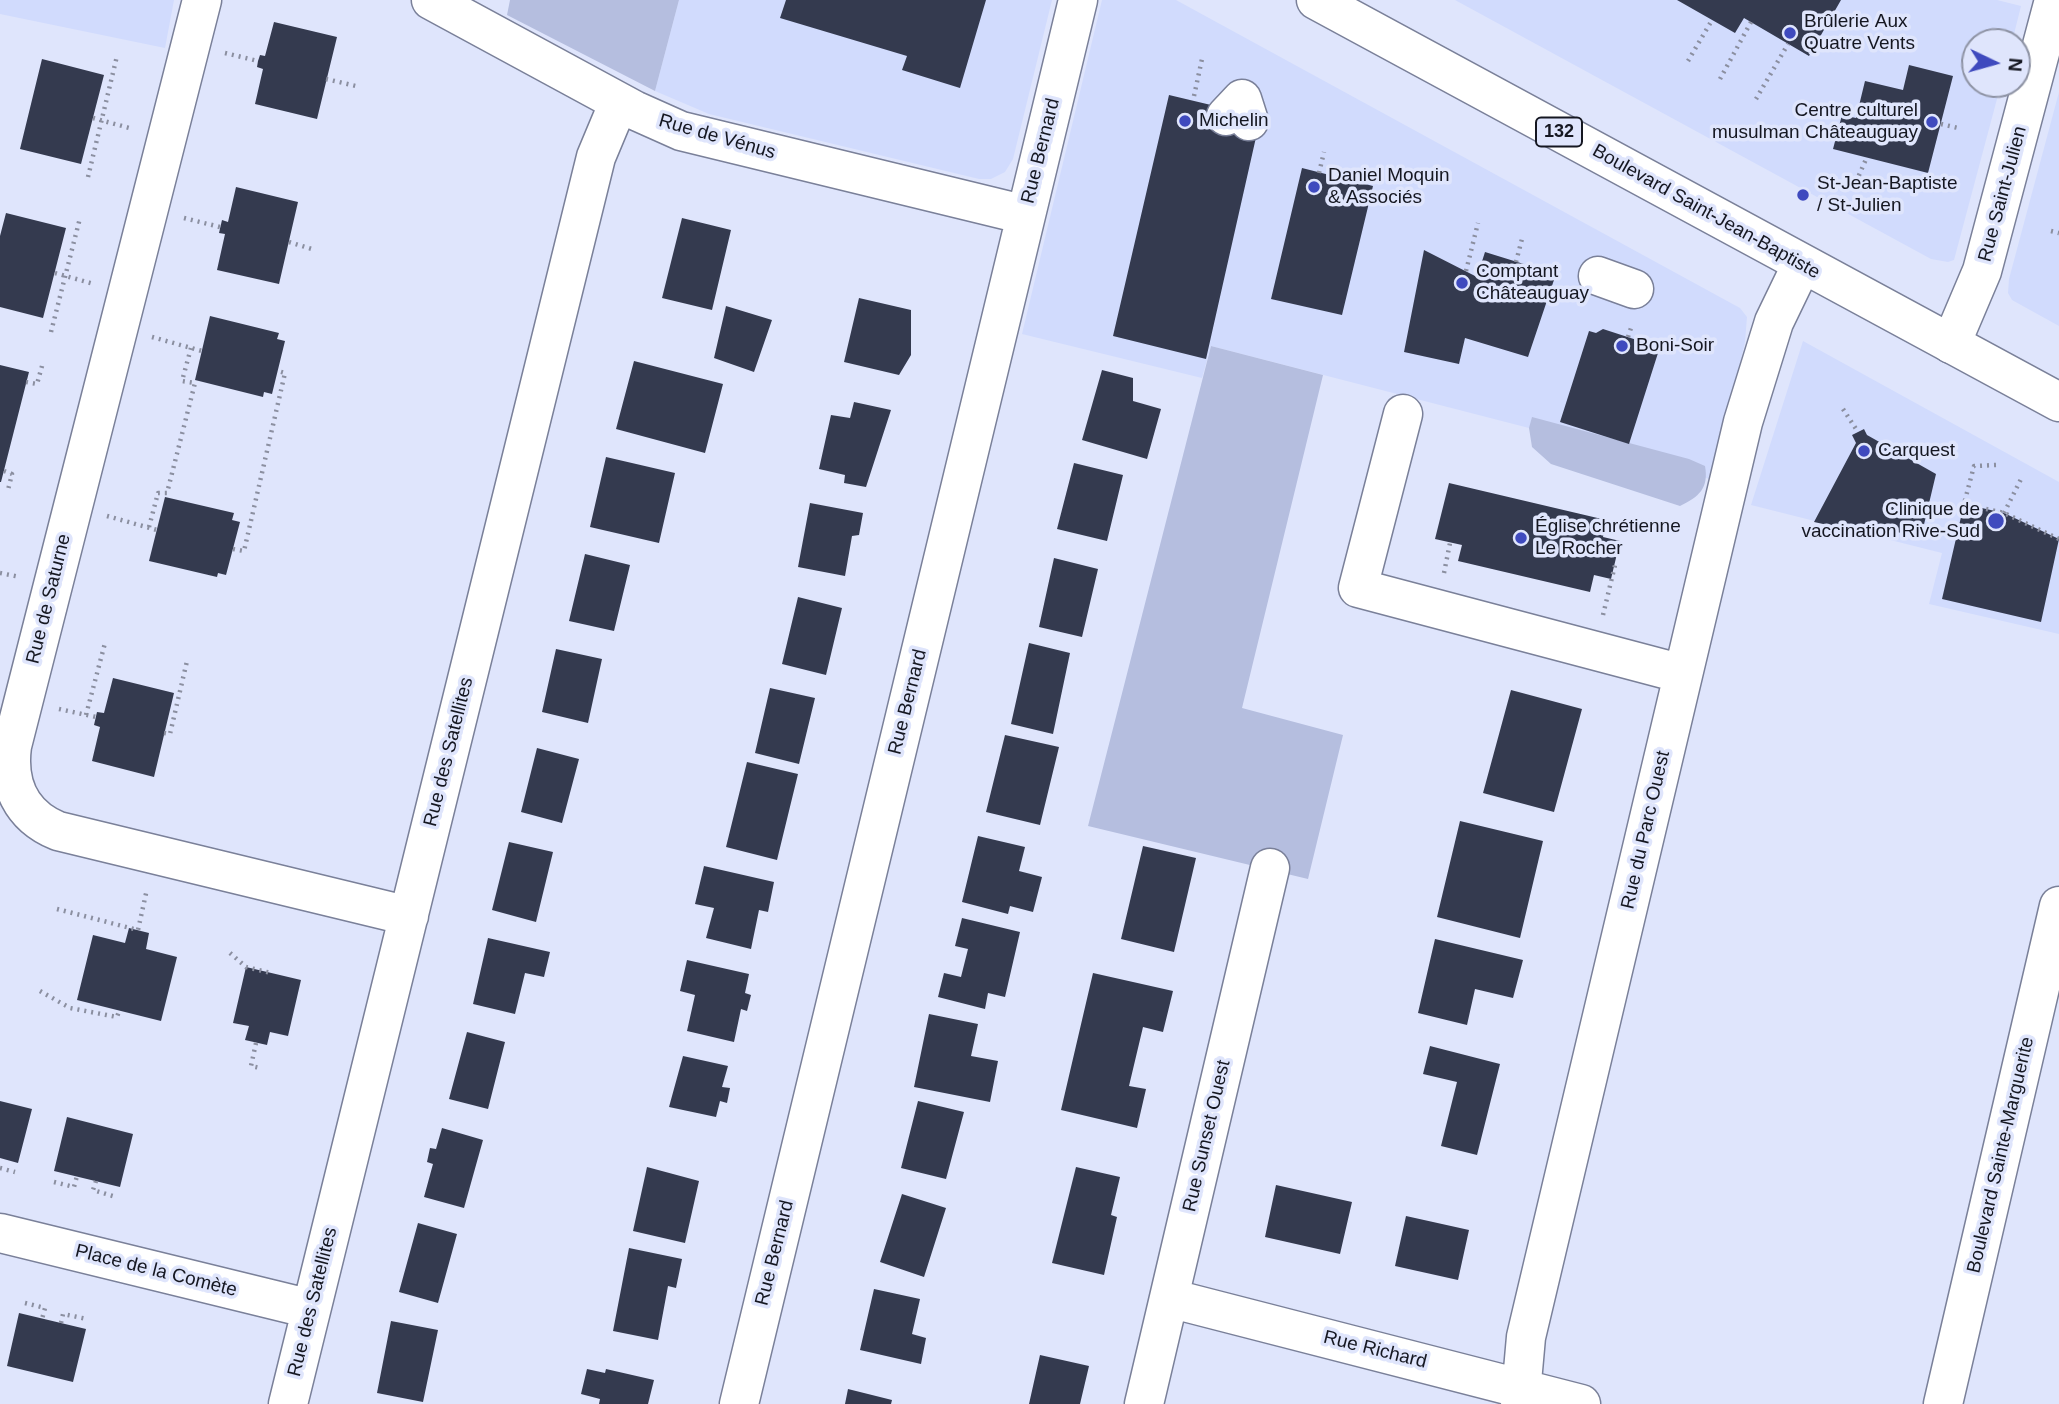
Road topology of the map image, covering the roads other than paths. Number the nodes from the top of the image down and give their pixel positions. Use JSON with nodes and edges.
{"nodes":[{"id":1,"x":202,"y":0,"type":"edge"},
{"id":2,"x":431,"y":0,"type":"edge"},
{"id":3,"x":1078,"y":0,"type":"edge"},
{"id":4,"x":1317,"y":0,"type":"edge"},
{"id":5,"x":2054,"y":0,"type":"edge"},
{"id":6,"x":619,"y":102,"type":"junction"},
{"id":7,"x":1026,"y":215,"type":"junction"},
{"id":8,"x":1802,"y":264,"type":"junction"},
{"id":9,"x":1598,"y":276,"type":"dead end"},
{"id":10,"x":1634,"y":289,"type":"dead end"},
{"id":11,"x":1951,"y":344,"type":"junction"},
{"id":12,"x":2059,"y":402,"type":"edge"},
{"id":13,"x":1403,"y":414,"type":"dead end"},
{"id":14,"x":1683,"y":674,"type":"junction"},
{"id":15,"x":1270,"y":868,"type":"dead end"},
{"id":16,"x":2059,"y":906,"type":"edge"},
{"id":17,"x":409,"y":916,"type":"junction"},
{"id":18,"x":0,"y":1233,"type":"edge"},
{"id":19,"x":1169,"y":1298,"type":"junction"},
{"id":20,"x":311,"y":1309,"type":"junction"},
{"id":21,"x":1521,"y":1396,"type":"edge"},
{"id":22,"x":288,"y":1404,"type":"edge"},
{"id":23,"x":739,"y":1404,"type":"edge"},
{"id":24,"x":1144,"y":1404,"type":"edge"},
{"id":25,"x":1581,"y":1404,"type":"edge"},
{"id":26,"x":1943,"y":1404,"type":"edge"}],
"edges":[{"from":1,"to":17,"type":"main road","name":"Rue de Saturne"},
{"from":2,"to":6,"type":"main road","name":"Rue de Vénus"},
{"from":3,"to":7,"type":"main road","name":"Rue Bernard"},
{"from":4,"to":8,"type":"main road","name":"Boulevard Saint-Jean-Baptiste","number":"132"},
{"from":5,"to":11,"type":"main road","name":"Rue Saint-Julien"},
{"from":6,"to":7,"type":"main road","name":"Rue de Vénus"},
{"from":6,"to":17,"type":"main road","name":"Rue des Satellites"},
{"from":7,"to":23,"type":"main road","name":"Rue Bernard"},
{"from":8,"to":11,"type":"main road","name":"Boulevard Saint-Jean-Baptiste","number":"132"},
{"from":8,"to":14,"type":"main road","name":"Rue du Parc Ouest"},
{"from":9,"to":10,"type":"main road"},
{"from":11,"to":12,"type":"main road","name":"Boulevard Saint-Jean-Baptiste","number":"132"},
{"from":13,"to":14,"type":"main road"},
{"from":14,"to":21,"type":"main road","name":"Rue du Parc Ouest"},
{"from":15,"to":19,"type":"main road","name":"Rue Sunset Ouest"},
{"from":16,"to":26,"type":"main road","name":"Boulevard Sainte-Marguerite"},
{"from":17,"to":20,"type":"main road","name":"Rue des Satellites"},
{"from":18,"to":20,"type":"main road","name":"Place de la Comète"},
{"from":19,"to":21,"type":"main road","name":"Rue Richard"},
{"from":19,"to":24,"type":"main road","name":"Rue Sunset Ouest"},
{"from":20,"to":22,"type":"main road","name":"Rue des Satellites"},
{"from":21,"to":25,"type":"main road","name":"Rue Richard"}]}
